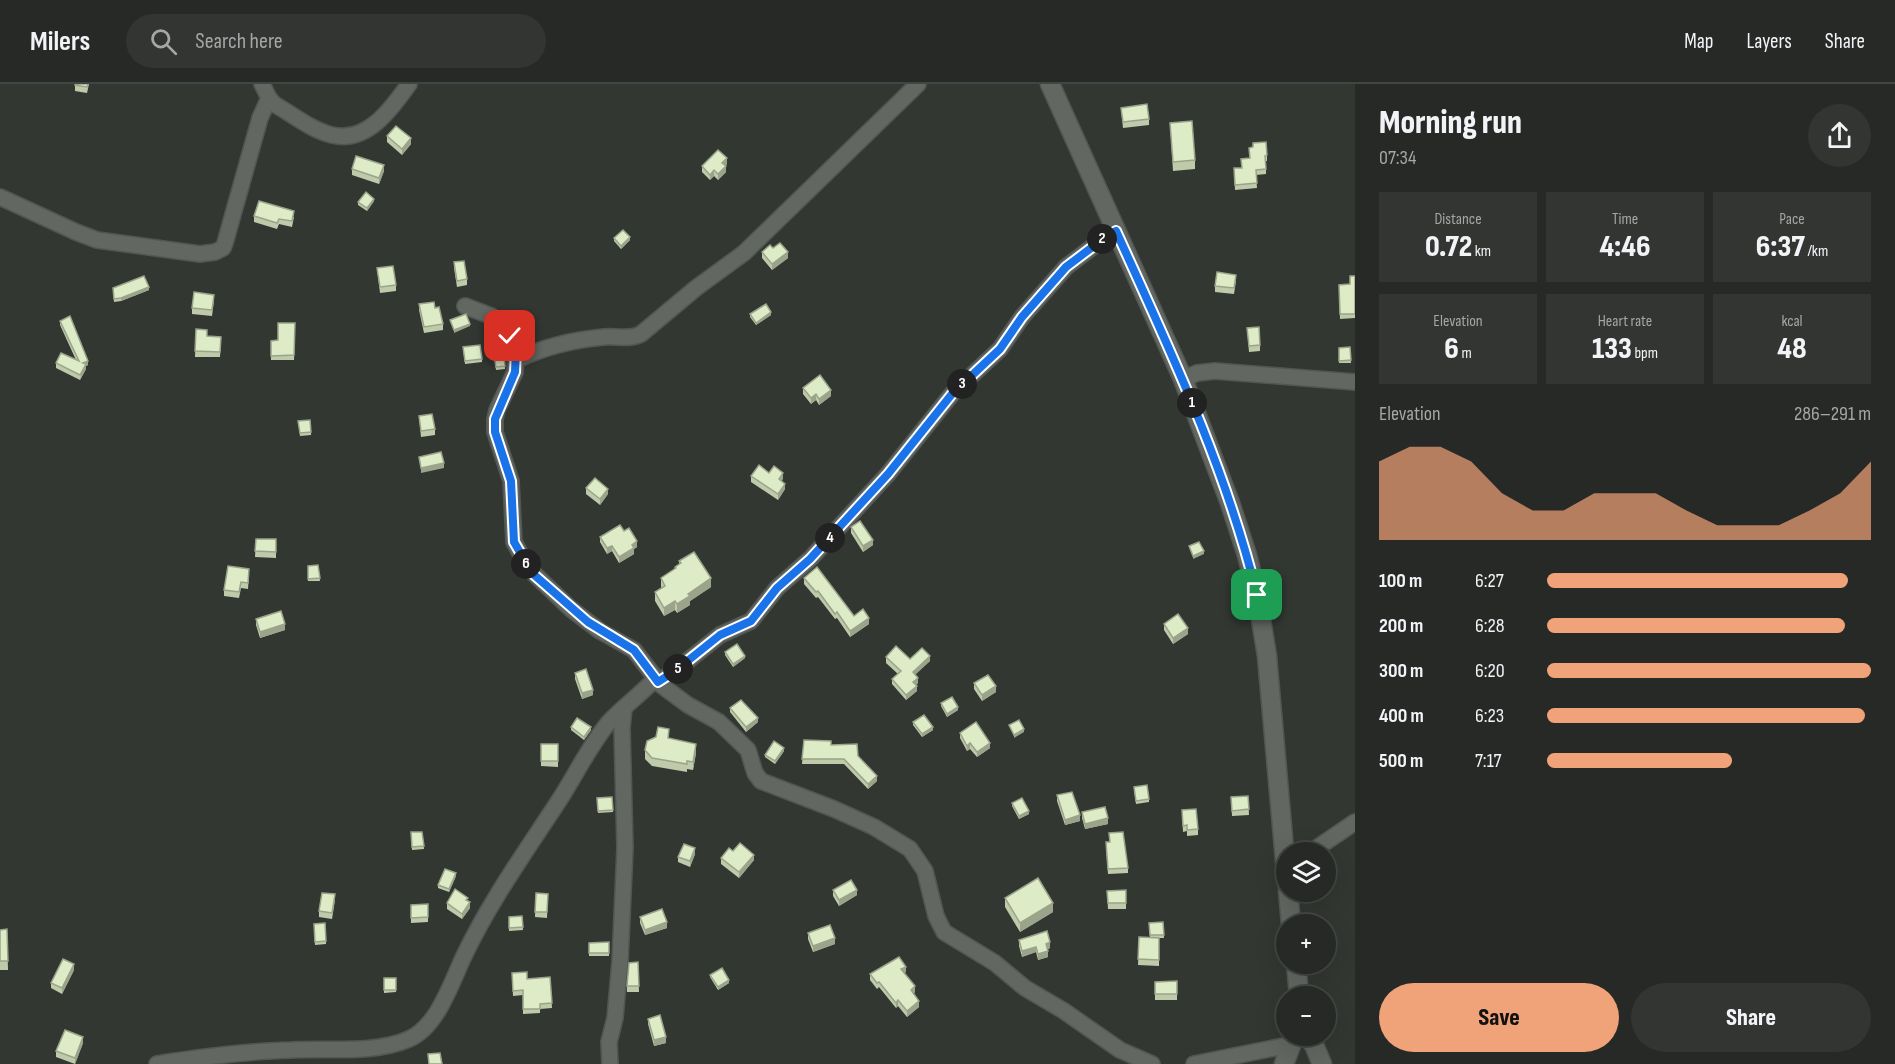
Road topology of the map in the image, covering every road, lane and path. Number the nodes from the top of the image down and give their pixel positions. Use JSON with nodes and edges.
{"nodes":[{"id":1,"x":409,"y":84,"type":"edge"},
{"id":2,"x":918,"y":84,"type":"edge"},
{"id":3,"x":1050,"y":84,"type":"edge"},
{"id":4,"x":265,"y":91,"type":"edge"},
{"id":5,"x":0,"y":197,"type":"edge"},
{"id":6,"x":1116,"y":231,"type":"junction"},
{"id":7,"x":465,"y":306,"type":"dead end"},
{"id":8,"x":517,"y":360,"type":"junction"},
{"id":9,"x":1183,"y":379,"type":"junction"},
{"id":10,"x":1355,"y":382,"type":"edge"},
{"id":11,"x":657,"y":680,"type":"junction"},
{"id":12,"x":624,"y":708,"type":"junction"},
{"id":13,"x":1355,"y":822,"type":"edge"},
{"id":14,"x":1285,"y":842,"type":"edge"},
{"id":15,"x":1326,"y":842,"type":"edge"},
{"id":16,"x":1276,"y":1044,"type":"edge"},
{"id":17,"x":1290,"y":1046,"type":"edge"},
{"id":18,"x":1314,"y":1046,"type":"edge"},
{"id":19,"x":157,"y":1064,"type":"edge"},
{"id":20,"x":609,"y":1064,"type":"edge"},
{"id":21,"x":1152,"y":1064,"type":"edge"},
{"id":22,"x":1194,"y":1064,"type":"edge"},
{"id":23,"x":1284,"y":1064,"type":"edge"},
{"id":24,"x":1322,"y":1064,"type":"edge"}],
"edges":[{"from":1,"to":4,"type":"street"},
{"from":2,"to":8,"type":"street"},
{"from":3,"to":6,"type":"street"},
{"from":4,"to":5,"type":"street"},
{"from":6,"to":9,"type":"street"},
{"from":6,"to":11,"type":"street"},
{"from":7,"to":8,"type":"street"},
{"from":8,"to":11,"type":"street"},
{"from":9,"to":10,"type":"street"},
{"from":9,"to":14,"type":"street"},
{"from":11,"to":12,"type":"street"},
{"from":11,"to":21,"type":"street"},
{"from":12,"to":19,"type":"street"},
{"from":12,"to":20,"type":"street"},
{"from":13,"to":15,"type":"street"},
{"from":16,"to":22,"type":"street"},
{"from":17,"to":23,"type":"street"},
{"from":18,"to":24,"type":"street"}]}
